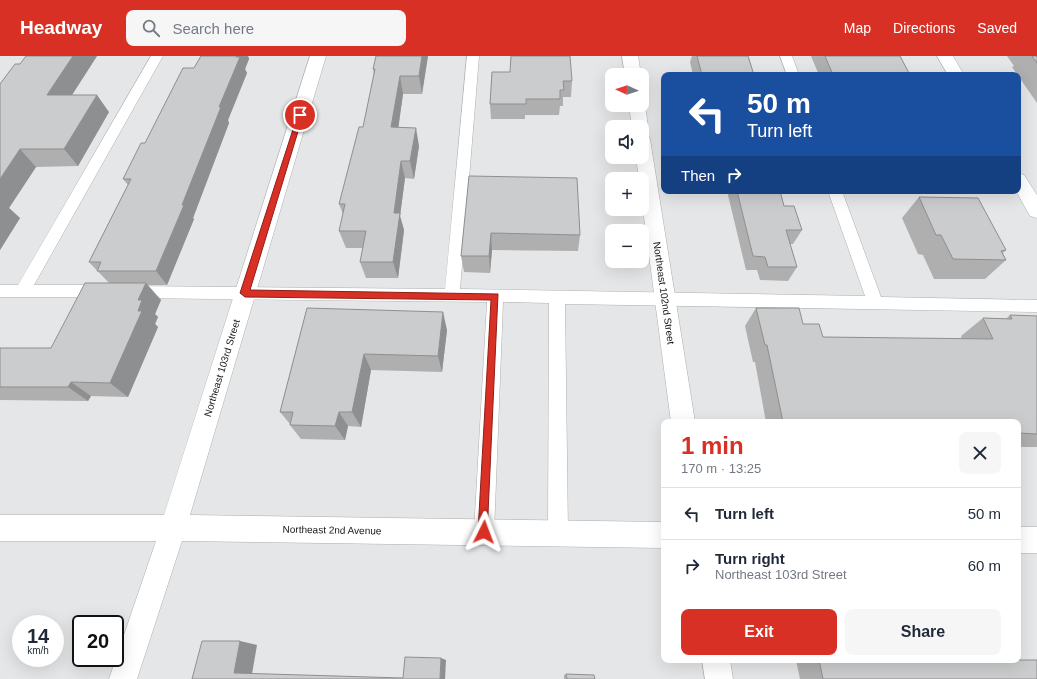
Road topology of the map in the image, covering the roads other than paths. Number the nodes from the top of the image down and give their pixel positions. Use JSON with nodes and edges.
{"nodes":[{"id":1,"x":157,"y":56,"type":"edge"},
{"id":2,"x":318,"y":56,"type":"edge"},
{"id":3,"x":473,"y":56,"type":"edge"},
{"id":4,"x":630,"y":56,"type":"edge"},
{"id":5,"x":786,"y":56,"type":"edge"},
{"id":6,"x":945,"y":56,"type":"edge"},
{"id":7,"x":632,"y":68,"type":"edge"},
{"id":8,"x":792,"y":72,"type":"edge"},
{"id":9,"x":954,"y":72,"type":"edge"},
{"id":10,"x":646,"y":164,"type":"edge"},
{"id":11,"x":1021,"y":184,"type":"edge"},
{"id":12,"x":836,"y":194,"type":"edge"},
{"id":13,"x":1037,"y":211,"type":"edge"},
{"id":14,"x":0,"y":291,"type":"edge"},
{"id":15,"x":22,"y":291,"type":"junction"},
{"id":16,"x":245,"y":293,"type":"junction"},
{"id":17,"x":452,"y":296,"type":"junction"},
{"id":18,"x":495,"y":296,"type":"junction"},
{"id":19,"x":557,"y":296,"type":"junction"},
{"id":20,"x":665,"y":300,"type":"junction"},
{"id":21,"x":875,"y":303,"type":"junction"},
{"id":22,"x":1037,"y":306,"type":"edge"},
{"id":23,"x":683,"y":419,"type":"edge"},
{"id":24,"x":0,"y":528,"type":"edge"},
{"id":25,"x":173,"y":528,"type":"junction"},
{"id":26,"x":484,"y":532,"type":"junction"},
{"id":27,"x":558,"y":534,"type":"junction"},
{"id":28,"x":661,"y":535,"type":"edge"},
{"id":29,"x":1021,"y":540,"type":"edge"},
{"id":30,"x":1037,"y":540,"type":"edge"},
{"id":31,"x":716,"y":663,"type":"edge"},
{"id":32,"x":123,"y":679,"type":"edge"},
{"id":33,"x":719,"y":679,"type":"edge"}],
"edges":[{"from":1,"to":15,"type":"lane"},
{"from":2,"to":16,"type":"main road","name":"Northeast 103rd Street"},
{"from":3,"to":17,"type":"lane"},
{"from":4,"to":7,"type":"main road"},
{"from":5,"to":8,"type":"lane"},
{"from":6,"to":9,"type":"main road"},
{"from":10,"to":20,"type":"main road","name":"Northeast 102nd Street"},
{"from":11,"to":13,"type":"main road"},
{"from":12,"to":21,"type":"lane"},
{"from":14,"to":15,"type":"lane"},
{"from":15,"to":16,"type":"lane"},
{"from":16,"to":17,"type":"lane"},
{"from":16,"to":25,"type":"main road","name":"Northeast 103rd Street"},
{"from":17,"to":18,"type":"lane"},
{"from":18,"to":19,"type":"lane"},
{"from":18,"to":26,"type":"lane"},
{"from":19,"to":20,"type":"lane"},
{"from":19,"to":27,"type":"lane"},
{"from":20,"to":21,"type":"lane"},
{"from":20,"to":23,"type":"main road","name":"Northeast 102nd Street"},
{"from":21,"to":22,"type":"lane"},
{"from":24,"to":25,"type":"main road","name":"Northeast 2nd Avenue"},
{"from":25,"to":26,"type":"main road","name":"Northeast 2nd Avenue"},
{"from":25,"to":32,"type":"main road","name":"Northeast 103rd Street"},
{"from":26,"to":27,"type":"main road","name":"Northeast 2nd Avenue"},
{"from":27,"to":28,"type":"main road","name":"Northeast 2nd Avenue"},
{"from":29,"to":30,"type":"main road"},
{"from":31,"to":33,"type":"main road"}]}
